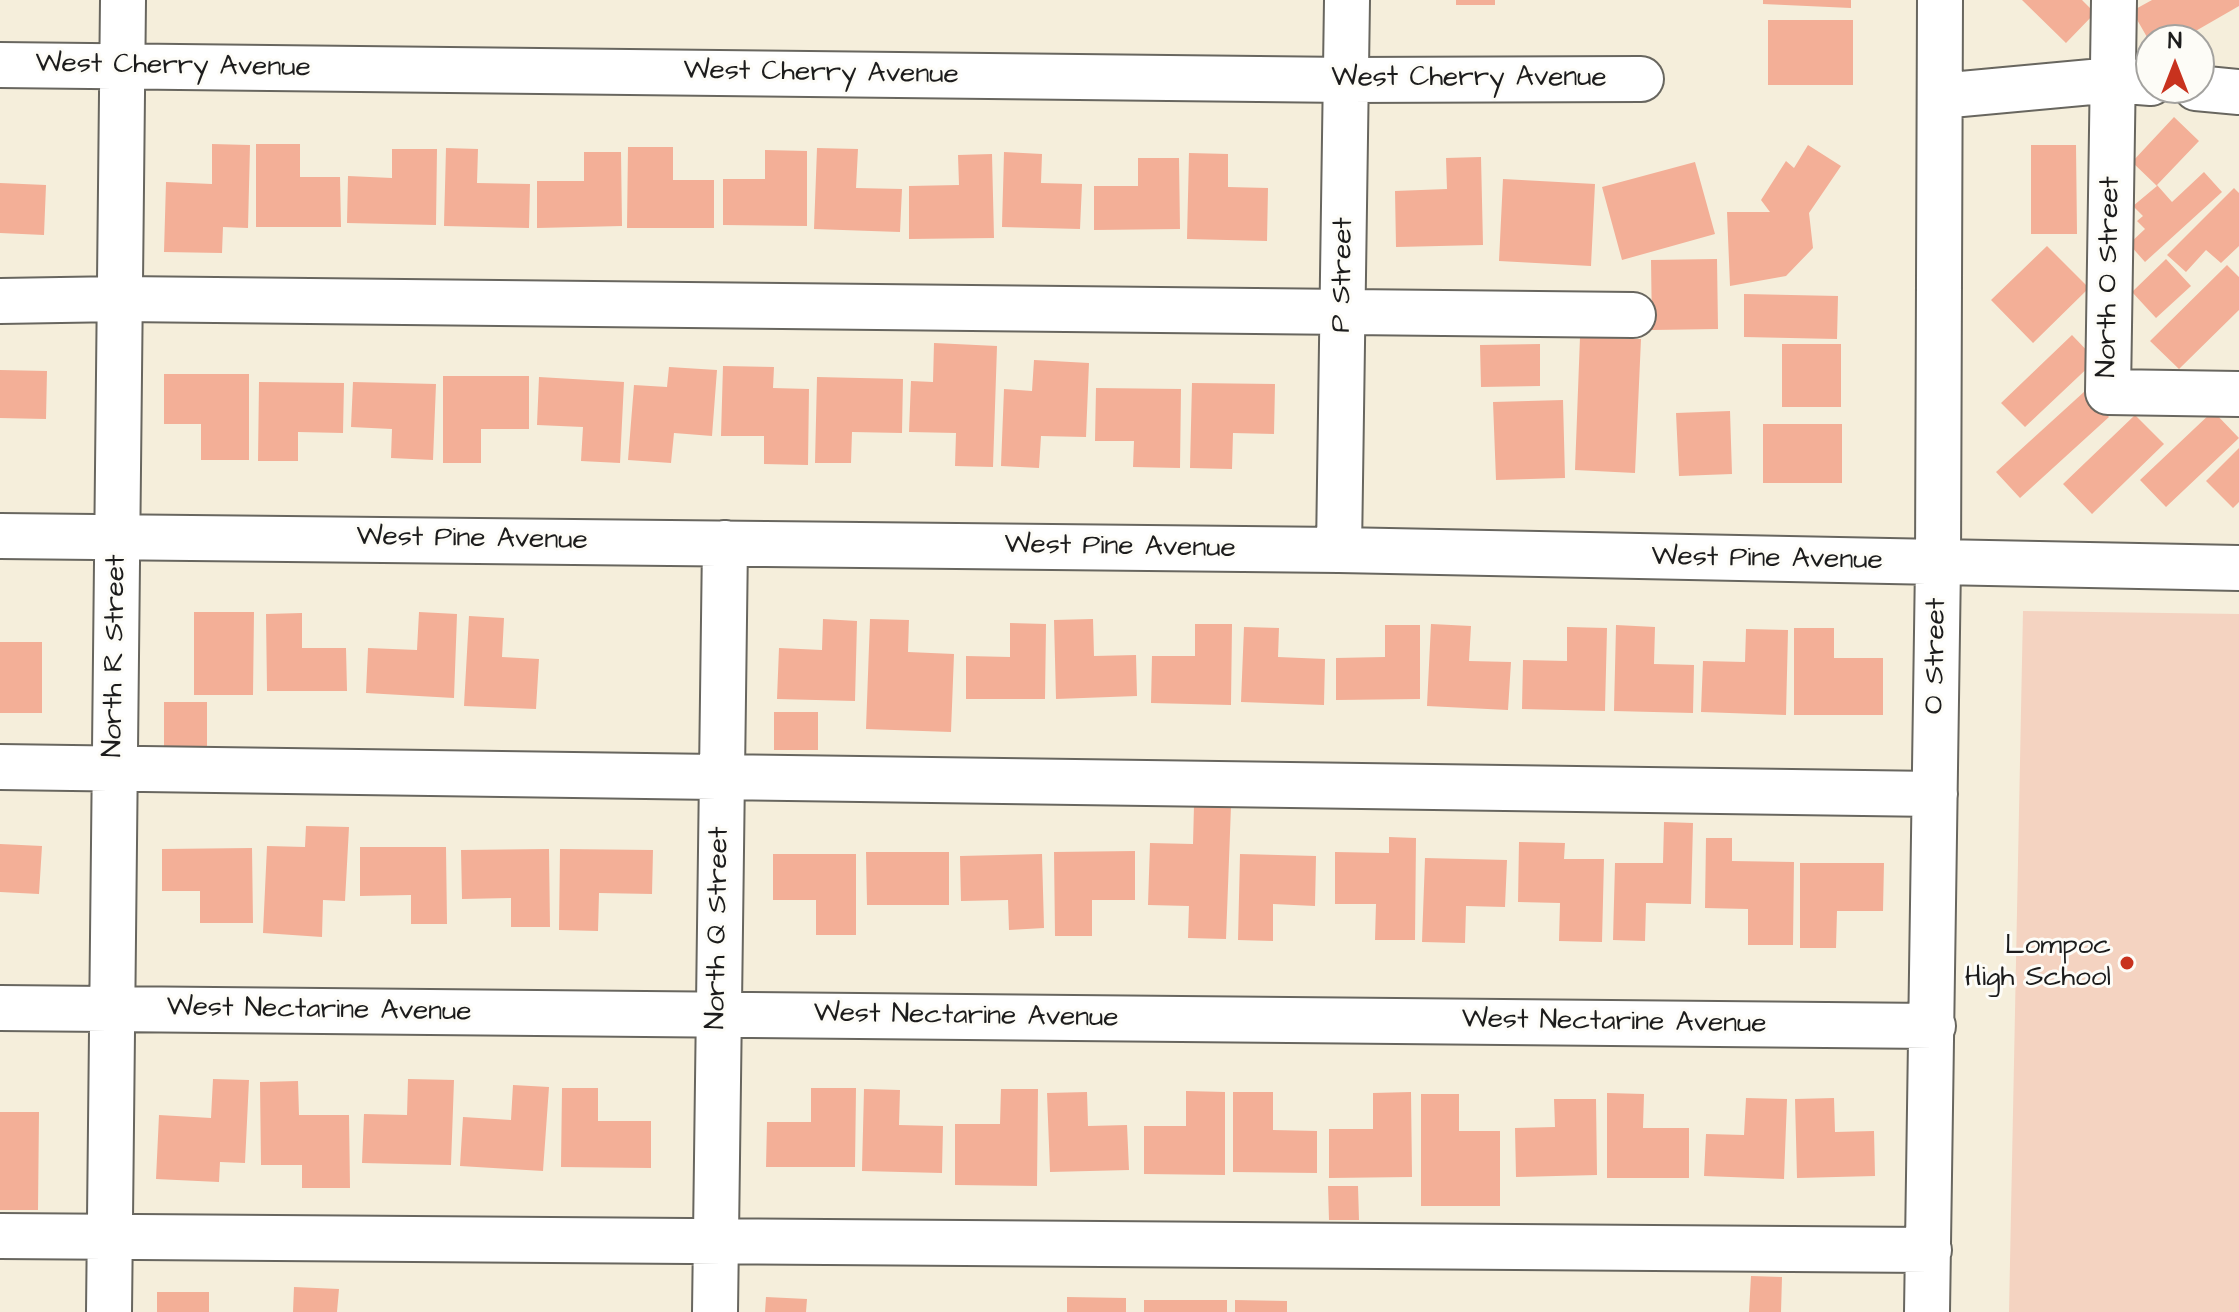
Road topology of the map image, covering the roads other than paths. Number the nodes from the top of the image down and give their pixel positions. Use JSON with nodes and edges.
{"nodes":[{"id":1,"x":123,"y":0,"type":"edge"},
{"id":2,"x":1347,"y":0,"type":"edge"},
{"id":3,"x":1940,"y":0,"type":"edge"},
{"id":4,"x":2114,"y":0,"type":"edge"},
{"id":5,"x":0,"y":65,"type":"edge"},
{"id":6,"x":123,"y":67,"type":"junction"},
{"id":7,"x":1641,"y":79,"type":"dead end"},
{"id":8,"x":1348,"y":80,"type":"junction"},
{"id":9,"x":2132,"y":82,"type":"edge"},
{"id":10,"x":2215,"y":90,"type":"edge"},
{"id":11,"x":2239,"y":92,"type":"edge"},
{"id":12,"x":1940,"y":96,"type":"junction"},
{"id":13,"x":121,"y":299,"type":"junction"},
{"id":14,"x":0,"y":301,"type":"edge"},
{"id":15,"x":1344,"y":310,"type":"junction"},
{"id":16,"x":1633,"y":315,"type":"dead end"},
{"id":17,"x":2239,"y":394,"type":"edge"},
{"id":18,"x":0,"y":536,"type":"edge"},
{"id":19,"x":118,"y":537,"type":"junction"},
{"id":20,"x":725,"y":543,"type":"junction"},
{"id":21,"x":1339,"y":550,"type":"junction"},
{"id":22,"x":1938,"y":564,"type":"junction"},
{"id":23,"x":2239,"y":568,"type":"edge"},
{"id":24,"x":0,"y":767,"type":"edge"},
{"id":25,"x":114,"y":768,"type":"junction"},
{"id":26,"x":721,"y":777,"type":"junction"},
{"id":27,"x":1935,"y":794,"type":"junction"},
{"id":28,"x":0,"y":1008,"type":"edge"},
{"id":29,"x":114,"y":1009,"type":"junction"},
{"id":30,"x":718,"y":1014,"type":"junction"},
{"id":31,"x":1933,"y":1026,"type":"junction"},
{"id":32,"x":0,"y":1236,"type":"edge"},
{"id":33,"x":109,"y":1237,"type":"junction"},
{"id":34,"x":716,"y":1242,"type":"junction"},
{"id":35,"x":1929,"y":1250,"type":"junction"},
{"id":36,"x":109,"y":1312,"type":"edge"},
{"id":37,"x":715,"y":1312,"type":"edge"},
{"id":38,"x":1927,"y":1312,"type":"edge"}],
"edges":[{"from":1,"to":6,"type":"street","name":"North R Street"},
{"from":2,"to":8,"type":"street","name":"P Street"},
{"from":3,"to":12,"type":"street","name":"O Street"},
{"from":4,"to":9,"type":"street","name":"North O Street"},
{"from":5,"to":6,"type":"street","name":"West Cherry Avenue"},
{"from":6,"to":8,"type":"street","name":"West Cherry Avenue"},
{"from":6,"to":13,"type":"street","name":"North R Street"},
{"from":7,"to":8,"type":"street","name":"West Cherry Avenue"},
{"from":8,"to":15,"type":"street","name":"P Street"},
{"from":9,"to":12,"type":"street"},
{"from":9,"to":17,"type":"street","name":"North O Street"},
{"from":10,"to":11,"type":"street"},
{"from":12,"to":22,"type":"street","name":"O Street"},
{"from":13,"to":14,"type":"street"},
{"from":13,"to":15,"type":"street"},
{"from":13,"to":19,"type":"street","name":"North R Street"},
{"from":15,"to":16,"type":"street"},
{"from":15,"to":21,"type":"street","name":"P Street"},
{"from":18,"to":19,"type":"street","name":"West Pine Avenue"},
{"from":19,"to":20,"type":"street","name":"West Pine Avenue"},
{"from":19,"to":25,"type":"street","name":"North R Street"},
{"from":20,"to":21,"type":"street","name":"West Pine Avenue"},
{"from":20,"to":26,"type":"street","name":"North Q Street"},
{"from":21,"to":22,"type":"street","name":"West Pine Avenue"},
{"from":22,"to":23,"type":"street","name":"West Pine Avenue"},
{"from":22,"to":27,"type":"street","name":"O Street"},
{"from":24,"to":25,"type":"street"},
{"from":25,"to":26,"type":"street"},
{"from":25,"to":29,"type":"street","name":"North R Street"},
{"from":26,"to":27,"type":"street"},
{"from":26,"to":30,"type":"street","name":"North Q Street"},
{"from":27,"to":31,"type":"street","name":"O Street"},
{"from":28,"to":29,"type":"street","name":"West Nectarine Avenue"},
{"from":29,"to":30,"type":"street","name":"West Nectarine Avenue"},
{"from":29,"to":33,"type":"street","name":"North R Street"},
{"from":30,"to":31,"type":"street","name":"West Nectarine Avenue"},
{"from":30,"to":34,"type":"street","name":"North Q Street"},
{"from":31,"to":35,"type":"street","name":"O Street"},
{"from":32,"to":33,"type":"street"},
{"from":33,"to":34,"type":"street"},
{"from":33,"to":36,"type":"street","name":"North R Street"},
{"from":34,"to":35,"type":"street"},
{"from":34,"to":37,"type":"street","name":"North Q Street"},
{"from":35,"to":38,"type":"street","name":"O Street"}]}
